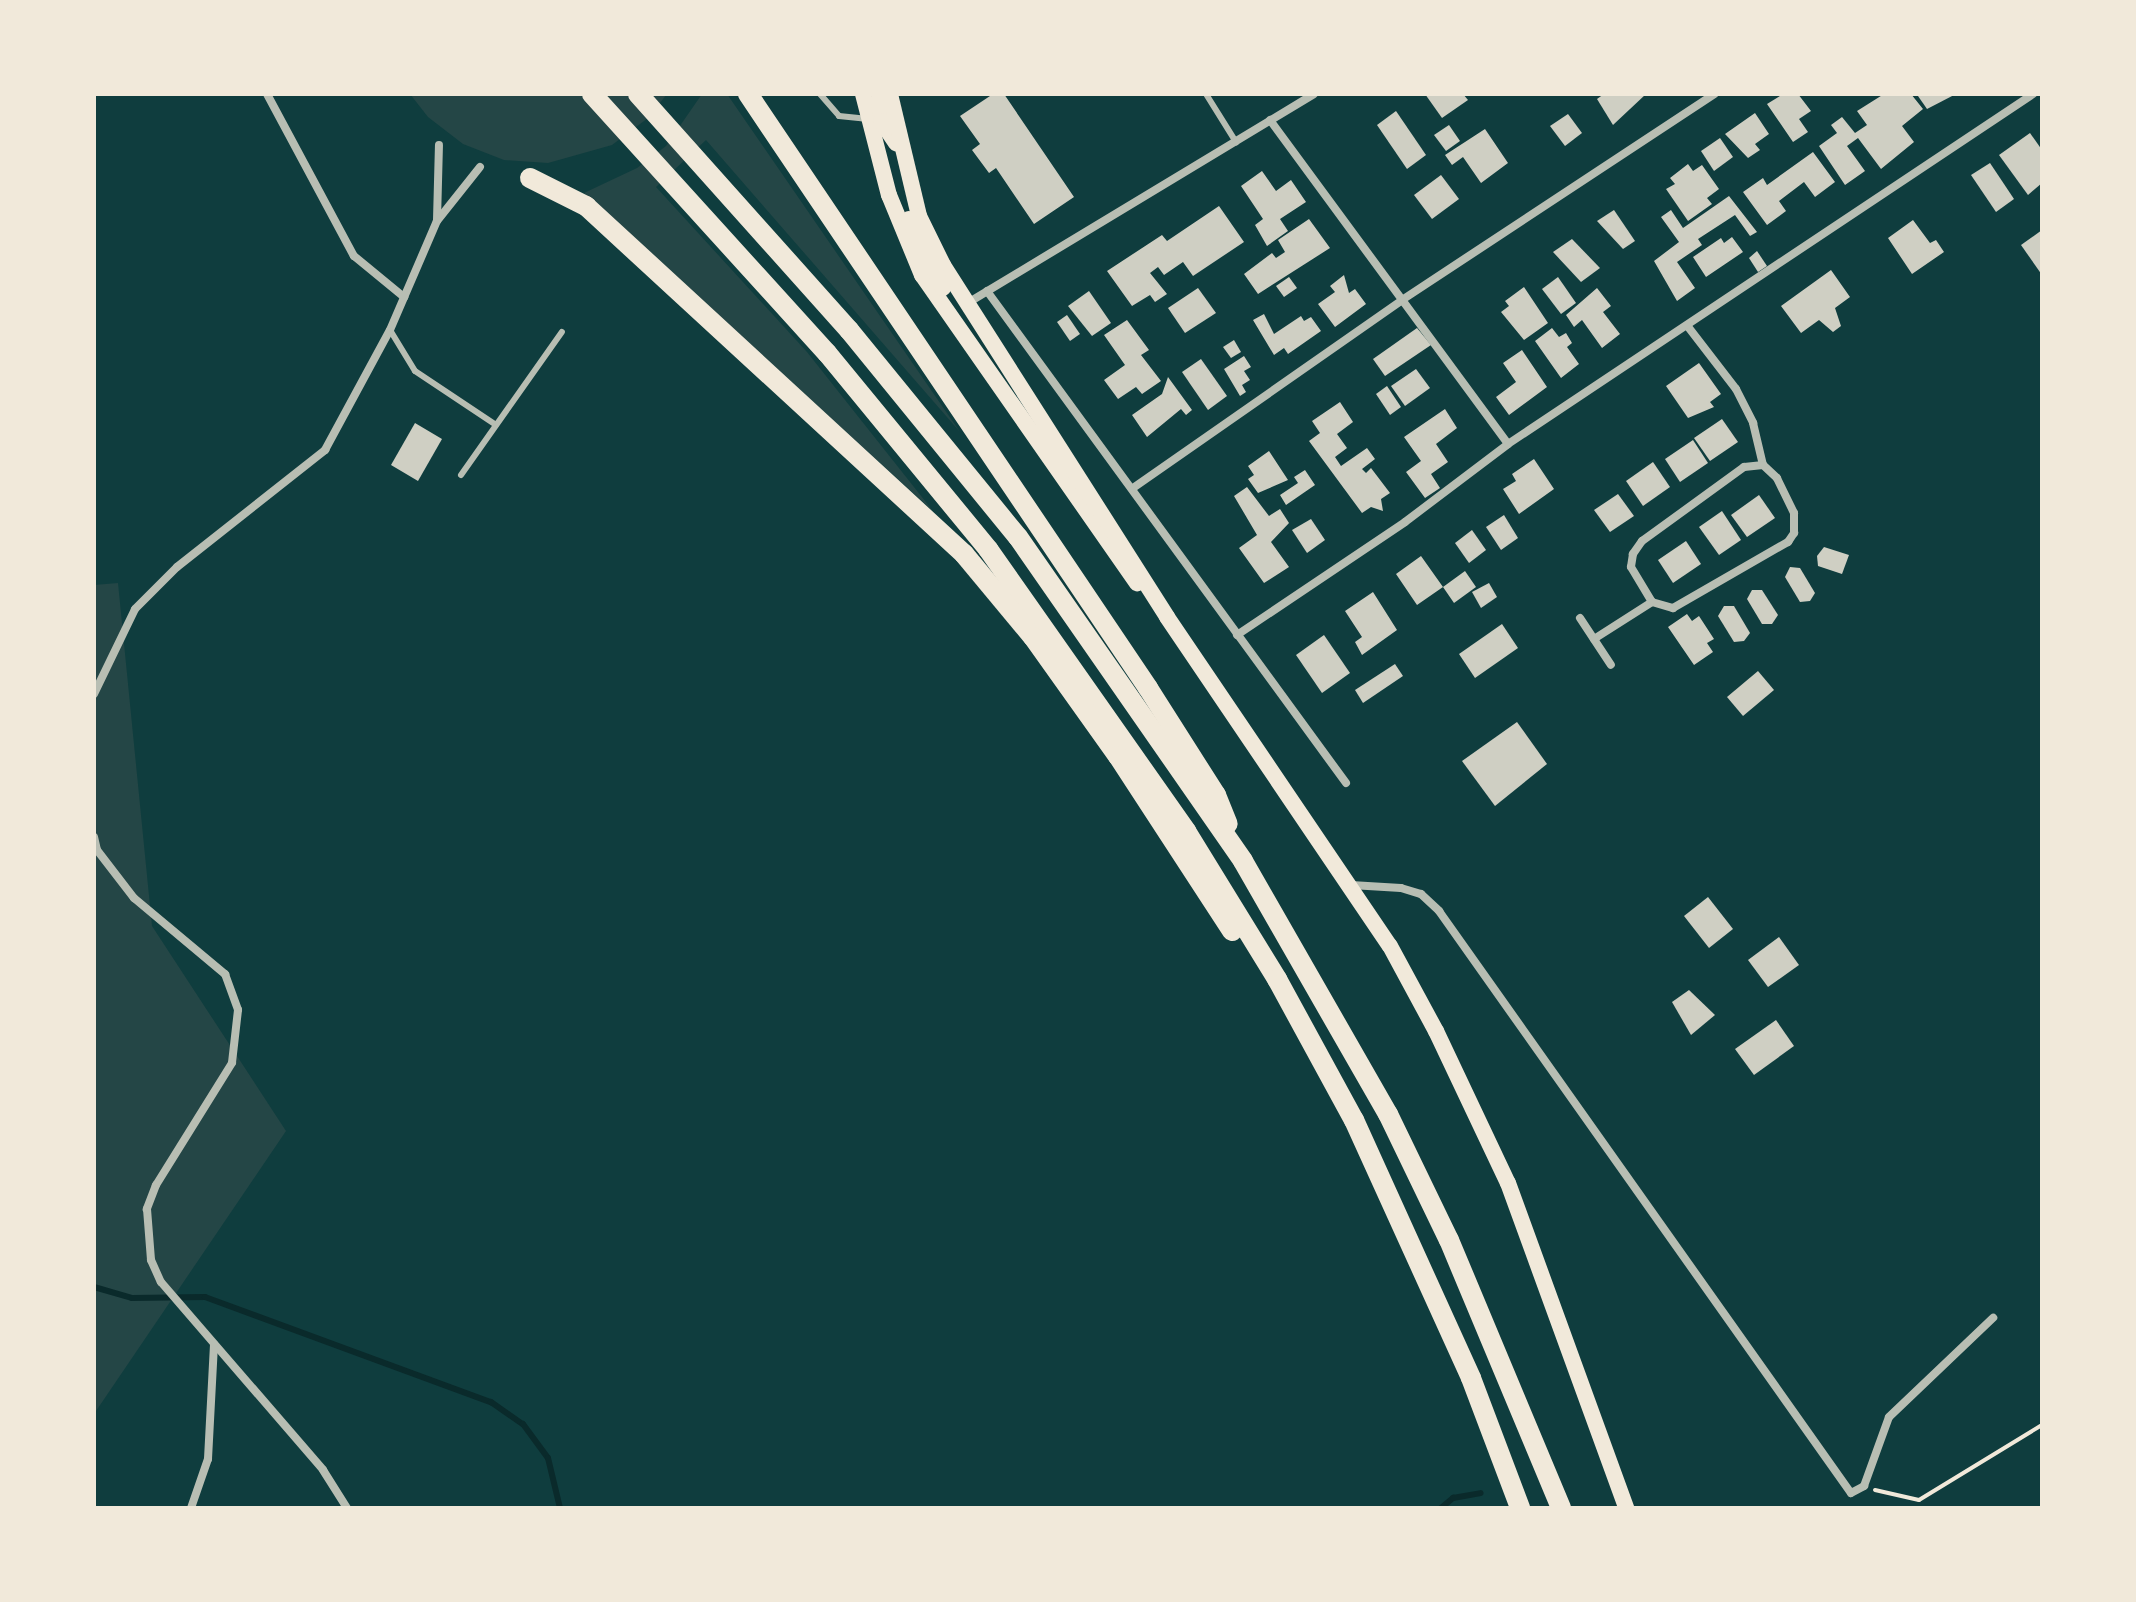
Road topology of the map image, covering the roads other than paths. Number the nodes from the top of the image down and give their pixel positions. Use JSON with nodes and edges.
{"nodes":[{"id":1,"x":267,"y":94,"type":"edge"},
{"id":2,"x":638,"y":94,"type":"edge"},
{"id":3,"x":748,"y":94,"type":"edge"},
{"id":4,"x":820,"y":94,"type":"edge"},
{"id":5,"x":863,"y":94,"type":"edge"},
{"id":6,"x":879,"y":94,"type":"edge"},
{"id":7,"x":890,"y":94,"type":"edge"},
{"id":8,"x":1206,"y":94,"type":"edge"},
{"id":9,"x":1314,"y":94,"type":"edge"},
{"id":10,"x":1714,"y":94,"type":"edge"},
{"id":11,"x":2033,"y":94,"type":"edge"},
{"id":12,"x":595,"y":97,"type":"edge"},
{"id":13,"x":880,"y":117,"type":"junction"},
{"id":14,"x":1270,"y":120,"type":"junction"},
{"id":15,"x":1236,"y":142,"type":"junction"},
{"id":16,"x":439,"y":145,"type":"dead end"},
{"id":17,"x":879,"y":161,"type":"junction"},
{"id":18,"x":480,"y":167,"type":"dead end"},
{"id":19,"x":530,"y":178,"type":"dead end"},
{"id":20,"x":437,"y":221,"type":"junction"},
{"id":21,"x":987,"y":291,"type":"junction"},
{"id":22,"x":404,"y":297,"type":"junction"},
{"id":23,"x":1402,"y":300,"type":"junction"},
{"id":24,"x":966,"y":304,"type":"junction"},
{"id":25,"x":1689,"y":328,"type":"junction"},
{"id":26,"x":390,"y":330,"type":"junction"},
{"id":27,"x":562,"y":332,"type":"dead end"},
{"id":28,"x":496,"y":425,"type":"junction"},
{"id":29,"x":1508,"y":444,"type":"junction"},
{"id":30,"x":1763,"y":465,"type":"junction"},
{"id":31,"x":461,"y":475,"type":"dead end"},
{"id":32,"x":1133,"y":488,"type":"junction"},
{"id":33,"x":1652,"y":602,"type":"junction"},
{"id":34,"x":1167,"y":617,"type":"junction"},
{"id":35,"x":1580,"y":618,"type":"dead end"},
{"id":36,"x":1237,"y":635,"type":"junction"},
{"id":37,"x":1594,"y":639,"type":"junction"},
{"id":38,"x":1611,"y":665,"type":"dead end"},
{"id":39,"x":94,"y":694,"type":"edge"},
{"id":40,"x":1346,"y":783,"type":"dead end"},
{"id":41,"x":94,"y":837,"type":"edge"},
{"id":42,"x":1243,"y":861,"type":"junction"},
{"id":43,"x":1351,"y":885,"type":"junction"},
{"id":44,"x":1354,"y":1120,"type":"junction"},
{"id":45,"x":1993,"y":1318,"type":"dead end"},
{"id":46,"x":214,"y":1344,"type":"junction"},
{"id":47,"x":191,"y":1508,"type":"edge"},
{"id":48,"x":347,"y":1508,"type":"edge"},
{"id":49,"x":1520,"y":1508,"type":"edge"},
{"id":50,"x":1561,"y":1508,"type":"edge"},
{"id":51,"x":1626,"y":1508,"type":"edge"}],
"edges":[{"from":1,"to":22,"type":"street"},
{"from":2,"to":42,"type":"highway"},
{"from":3,"to":42,"type":"highway"},
{"from":4,"to":13,"type":"lane"},
{"from":5,"to":13,"type":"main road"},
{"from":6,"to":13,"type":"main road"},
{"from":7,"to":13,"type":"main road"},
{"from":8,"to":15,"type":"lane"},
{"from":9,"to":14,"type":"street"},
{"from":10,"to":23,"type":"street"},
{"from":11,"to":25,"type":"street"},
{"from":12,"to":44,"type":"highway"},
{"from":13,"to":17,"type":"main road"},
{"from":13,"to":24,"type":"main road"},
{"from":14,"to":15,"type":"street"},
{"from":14,"to":23,"type":"street"},
{"from":15,"to":21,"type":"street"},
{"from":16,"to":20,"type":"street"},
{"from":17,"to":24,"type":"main road"},
{"from":17,"to":34,"type":"main road"},
{"from":18,"to":20,"type":"street"},
{"from":19,"to":44,"type":"highway"},
{"from":20,"to":22,"type":"street"},
{"from":21,"to":24,"type":"street"},
{"from":21,"to":32,"type":"street"},
{"from":22,"to":26,"type":"street"},
{"from":23,"to":29,"type":"street"},
{"from":23,"to":32,"type":"street"},
{"from":24,"to":34,"type":"main road"},
{"from":25,"to":29,"type":"street"},
{"from":25,"to":30,"type":"street"},
{"from":26,"to":28,"type":"lane"},
{"from":26,"to":39,"type":"street"},
{"from":27,"to":28,"type":"lane"},
{"from":28,"to":31,"type":"lane"},
{"from":29,"to":36,"type":"street"},
{"from":30,"to":33,"type":"street"},
{"from":30,"to":33,"type":"street"},
{"from":32,"to":36,"type":"street"},
{"from":33,"to":37,"type":"street"},
{"from":34,"to":43,"type":"main road"},
{"from":35,"to":37,"type":"street"},
{"from":36,"to":40,"type":"street"},
{"from":37,"to":38,"type":"street"},
{"from":41,"to":46,"type":"street"},
{"from":42,"to":50,"type":"highway"},
{"from":43,"to":45,"type":"street"},
{"from":43,"to":51,"type":"main road"},
{"from":44,"to":49,"type":"highway"},
{"from":46,"to":47,"type":"street"},
{"from":46,"to":48,"type":"street"}]}
